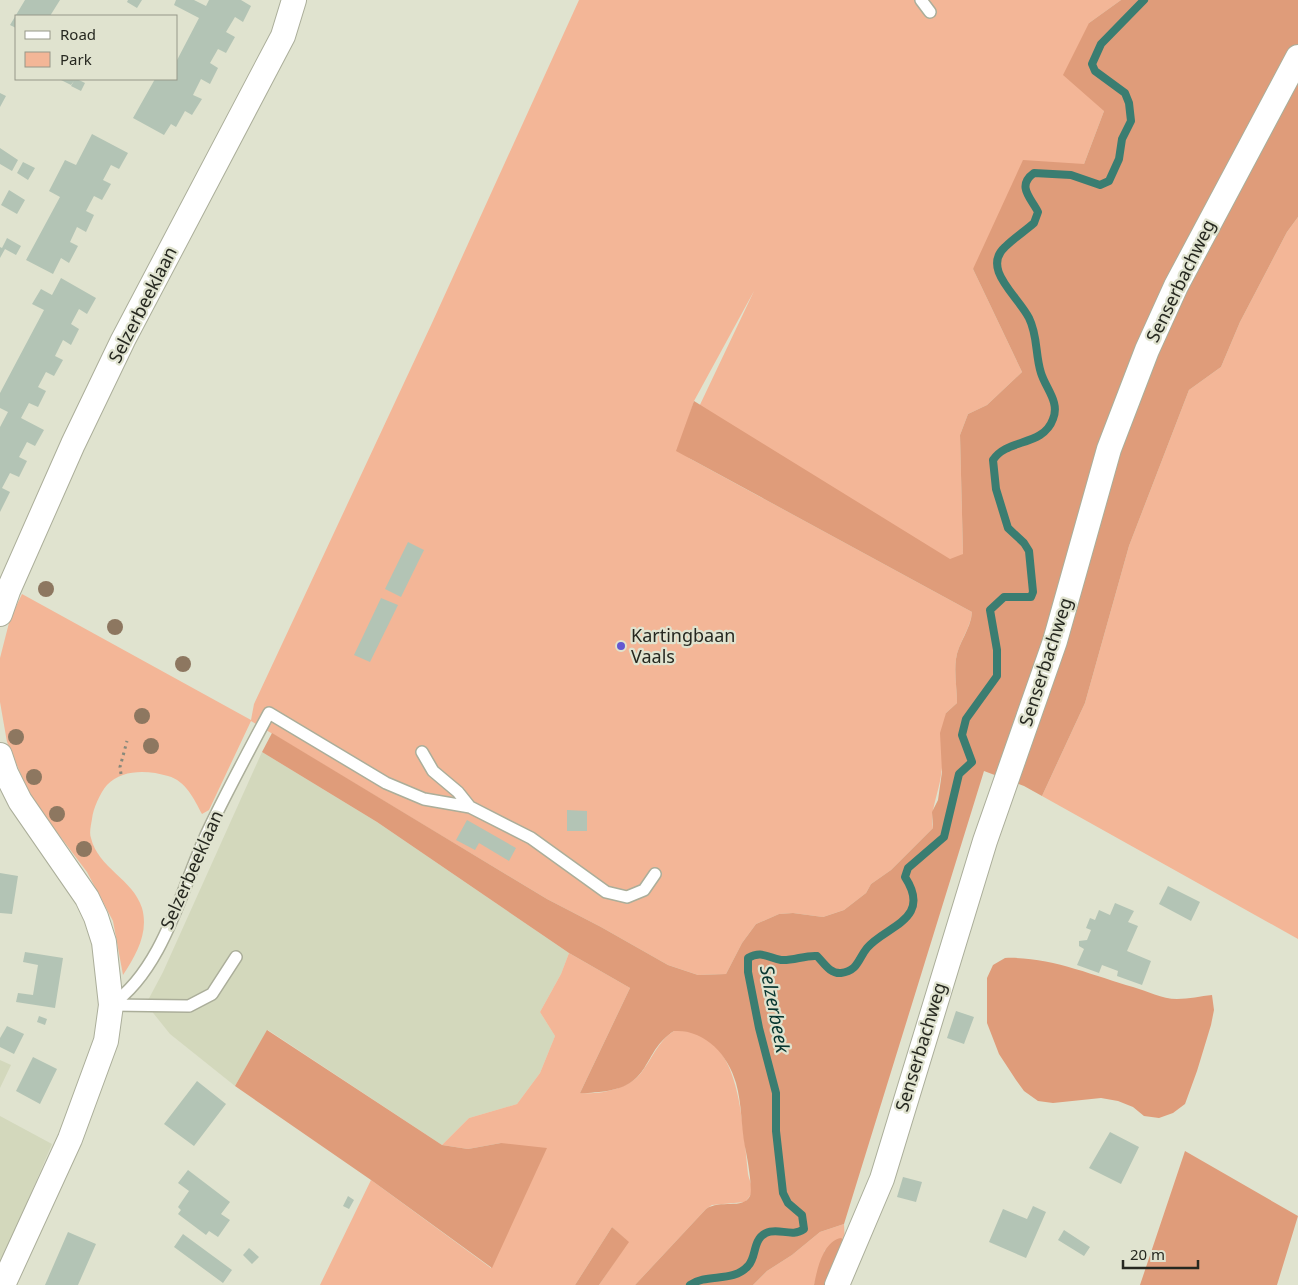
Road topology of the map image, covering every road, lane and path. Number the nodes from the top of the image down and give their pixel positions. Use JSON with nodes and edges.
{"nodes":[{"id":1,"x":294,"y":0,"type":"edge"},
{"id":2,"x":921,"y":0,"type":"edge"},
{"id":3,"x":930,"y":12,"type":"dead end"},
{"id":4,"x":1298,"y":57,"type":"edge"},
{"id":5,"x":0,"y":614,"type":"edge"},
{"id":6,"x":127,"y":742,"type":"dead end"},
{"id":7,"x":422,"y":752,"type":"dead end"},
{"id":8,"x":2,"y":768,"type":"edge"},
{"id":9,"x":121,"y":774,"type":"dead end"},
{"id":10,"x":470,"y":808,"type":"junction"},
{"id":11,"x":655,"y":874,"type":"dead end"},
{"id":12,"x":236,"y":957,"type":"dead end"},
{"id":13,"x":111,"y":1004,"type":"junction"},
{"id":14,"x":3,"y":1285,"type":"edge"},
{"id":15,"x":837,"y":1285,"type":"edge"}],
"edges":[{"from":1,"to":5,"type":"street","name":"Selzerbeeklaan"},
{"from":2,"to":3,"type":"lane"},
{"from":4,"to":15,"type":"street","name":"Senserbachweg"},
{"from":6,"to":9,"type":"path"},
{"from":7,"to":10,"type":"lane"},
{"from":8,"to":13,"type":"street"},
{"from":10,"to":11,"type":"lane"},
{"from":10,"to":13,"type":"lane","name":"Selzerbeeklaan"},
{"from":12,"to":13,"type":"lane"},
{"from":13,"to":14,"type":"street"}]}
